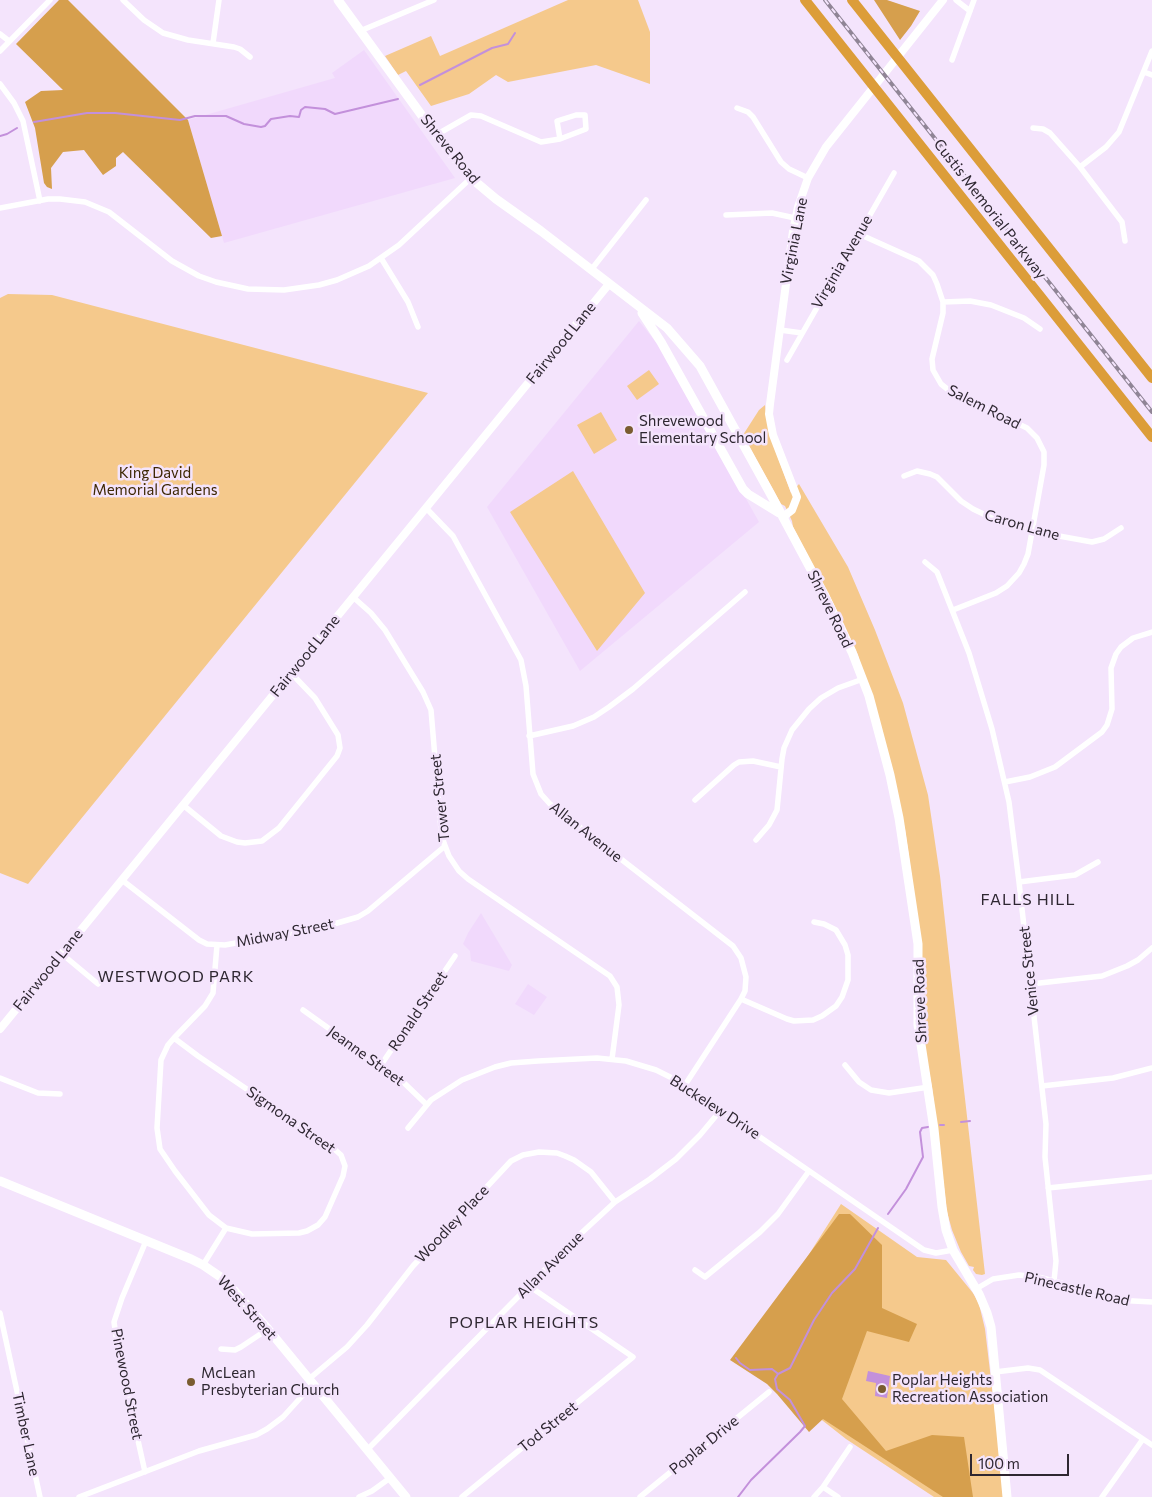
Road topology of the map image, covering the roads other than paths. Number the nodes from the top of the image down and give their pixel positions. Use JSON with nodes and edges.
{"nodes":[{"id":1,"x":50,"y":0,"type":"edge"},
{"id":2,"x":123,"y":0,"type":"edge"},
{"id":3,"x":220,"y":0,"type":"edge"},
{"id":4,"x":338,"y":0,"type":"edge"},
{"id":5,"x":434,"y":0,"type":"edge"},
{"id":6,"x":805,"y":0,"type":"edge"},
{"id":7,"x":852,"y":0,"type":"edge"},
{"id":8,"x":943,"y":0,"type":"edge"},
{"id":9,"x":956,"y":0,"type":"edge"},
{"id":10,"x":974,"y":0,"type":"edge"},
{"id":11,"x":970,"y":11,"type":"junction"},
{"id":12,"x":360,"y":31,"type":"junction"},
{"id":13,"x":0,"y":34,"type":"edge"},
{"id":14,"x":9,"y":41,"type":"junction"},
{"id":15,"x":213,"y":43,"type":"junction"},
{"id":16,"x":0,"y":50,"type":"edge"},
{"id":17,"x":1152,"y":51,"type":"edge"},
{"id":18,"x":250,"y":57,"type":"dead end"},
{"id":19,"x":952,"y":60,"type":"dead end"},
{"id":20,"x":1144,"y":72,"type":"junction"},
{"id":21,"x":1152,"y":75,"type":"edge"},
{"id":22,"x":0,"y":84,"type":"edge"},
{"id":23,"x":737,"y":108,"type":"dead end"},
{"id":24,"x":1033,"y":128,"type":"dead end"},
{"id":25,"x":436,"y":135,"type":"junction"},
{"id":26,"x":560,"y":139,"type":"junction"},
{"id":27,"x":1080,"y":167,"type":"junction"},
{"id":28,"x":894,"y":173,"type":"dead end"},
{"id":29,"x":471,"y":178,"type":"junction"},
{"id":30,"x":808,"y":178,"type":"junction"},
{"id":31,"x":646,"y":200,"type":"dead end"},
{"id":32,"x":40,"y":201,"type":"junction"},
{"id":33,"x":0,"y":208,"type":"edge"},
{"id":34,"x":726,"y":215,"type":"dead end"},
{"id":35,"x":795,"y":218,"type":"junction"},
{"id":36,"x":859,"y":234,"type":"junction"},
{"id":37,"x":1125,"y":241,"type":"dead end"},
{"id":38,"x":381,"y":258,"type":"junction"},
{"id":39,"x":590,"y":270,"type":"junction"},
{"id":40,"x":609,"y":284,"type":"junction"},
{"id":41,"x":943,"y":302,"type":"junction"},
{"id":42,"x":638,"y":307,"type":"junction"},
{"id":43,"x":418,"y":327,"type":"dead end"},
{"id":44,"x":1040,"y":328,"type":"dead end"},
{"id":45,"x":780,"y":330,"type":"junction"},
{"id":46,"x":802,"y":333,"type":"junction"},
{"id":47,"x":787,"y":360,"type":"dead end"},
{"id":48,"x":1152,"y":378,"type":"edge"},
{"id":49,"x":1152,"y":437,"type":"edge"},
{"id":50,"x":904,"y":476,"type":"dead end"},
{"id":51,"x":770,"y":493,"type":"junction"},
{"id":52,"x":757,"y":500,"type":"junction"},
{"id":53,"x":426,"y":508,"type":"junction"},
{"id":54,"x":783,"y":517,"type":"junction"},
{"id":55,"x":1121,"y":528,"type":"dead end"},
{"id":56,"x":1033,"y":531,"type":"junction"},
{"id":57,"x":925,"y":562,"type":"dead end"},
{"id":58,"x":745,"y":592,"type":"dead end"},
{"id":59,"x":353,"y":597,"type":"junction"},
{"id":60,"x":953,"y":610,"type":"junction"},
{"id":61,"x":1152,"y":632,"type":"edge"},
{"id":62,"x":291,"y":673,"type":"junction"},
{"id":63,"x":863,"y":679,"type":"junction"},
{"id":64,"x":529,"y":736,"type":"junction"},
{"id":65,"x":781,"y":767,"type":"junction"},
{"id":66,"x":1005,"y":782,"type":"junction"},
{"id":67,"x":695,"y":800,"type":"dead end"},
{"id":68,"x":183,"y":805,"type":"junction"},
{"id":69,"x":756,"y":840,"type":"dead end"},
{"id":70,"x":445,"y":846,"type":"junction"},
{"id":71,"x":1098,"y":862,"type":"dead end"},
{"id":72,"x":122,"y":880,"type":"junction"},
{"id":73,"x":1020,"y":882,"type":"junction"},
{"id":74,"x":814,"y":922,"type":"dead end"},
{"id":75,"x":217,"y":945,"type":"junction"},
{"id":76,"x":1151,"y":950,"type":"edge"},
{"id":77,"x":62,"y":954,"type":"junction"},
{"id":78,"x":455,"y":956,"type":"dead end"},
{"id":79,"x":98,"y":984,"type":"dead end"},
{"id":80,"x":1031,"y":984,"type":"junction"},
{"id":81,"x":742,"y":999,"type":"junction"},
{"id":82,"x":303,"y":1010,"type":"dead end"},
{"id":83,"x":0,"y":1029,"type":"edge"},
{"id":84,"x":174,"y":1038,"type":"junction"},
{"id":85,"x":612,"y":1059,"type":"junction"},
{"id":86,"x":845,"y":1064,"type":"dead end"},
{"id":87,"x":381,"y":1065,"type":"junction"},
{"id":88,"x":1152,"y":1068,"type":"edge"},
{"id":89,"x":0,"y":1078,"type":"edge"},
{"id":90,"x":684,"y":1085,"type":"junction"},
{"id":91,"x":1042,"y":1086,"type":"junction"},
{"id":92,"x":928,"y":1087,"type":"junction"},
{"id":93,"x":60,"y":1094,"type":"dead end"},
{"id":94,"x":426,"y":1104,"type":"junction"},
{"id":95,"x":720,"y":1111,"type":"junction"},
{"id":96,"x":408,"y":1128,"type":"dead end"},
{"id":97,"x":809,"y":1171,"type":"junction"},
{"id":98,"x":1152,"y":1177,"type":"edge"},
{"id":99,"x":0,"y":1181,"type":"edge"},
{"id":100,"x":1048,"y":1188,"type":"junction"},
{"id":101,"x":615,"y":1202,"type":"junction"},
{"id":102,"x":226,"y":1228,"type":"junction"},
{"id":103,"x":146,"y":1241,"type":"junction"},
{"id":104,"x":953,"y":1250,"type":"junction"},
{"id":105,"x":203,"y":1265,"type":"junction"},
{"id":106,"x":695,"y":1270,"type":"dead end"},
{"id":107,"x":1054,"y":1281,"type":"junction"},
{"id":108,"x":529,"y":1286,"type":"junction"},
{"id":109,"x":976,"y":1288,"type":"junction"},
{"id":110,"x":1152,"y":1302,"type":"edge"},
{"id":111,"x":0,"y":1313,"type":"edge"},
{"id":112,"x":268,"y":1330,"type":"junction"},
{"id":113,"x":221,"y":1349,"type":"dead end"},
{"id":114,"x":995,"y":1372,"type":"junction"},
{"id":115,"x":311,"y":1381,"type":"junction"},
{"id":116,"x":769,"y":1392,"type":"dead end"},
{"id":117,"x":1143,"y":1438,"type":"junction"},
{"id":118,"x":1152,"y":1446,"type":"edge"},
{"id":119,"x":850,"y":1447,"type":"dead end"},
{"id":120,"x":368,"y":1450,"type":"junction"},
{"id":121,"x":145,"y":1472,"type":"junction"},
{"id":122,"x":390,"y":1478,"type":"junction"},
{"id":123,"x":824,"y":1487,"type":"junction"},
{"id":124,"x":40,"y":1497,"type":"edge"},
{"id":125,"x":79,"y":1497,"type":"edge"},
{"id":126,"x":359,"y":1497,"type":"edge"},
{"id":127,"x":406,"y":1497,"type":"edge"},
{"id":128,"x":462,"y":1497,"type":"edge"},
{"id":129,"x":640,"y":1497,"type":"edge"},
{"id":130,"x":814,"y":1497,"type":"edge"},
{"id":131,"x":838,"y":1497,"type":"edge"},
{"id":132,"x":1007,"y":1497,"type":"edge"},
{"id":133,"x":1102,"y":1497,"type":"edge"}],
"edges":[{"from":1,"to":14,"type":"street"},
{"from":2,"to":15,"type":"street"},
{"from":3,"to":15,"type":"street"},
{"from":4,"to":12,"type":"main road","name":"Shreve Road"},
{"from":5,"to":12,"type":"street"},
{"from":6,"to":49,"type":"highway","name":"Custis Memorial Parkway"},
{"from":7,"to":48,"type":"highway","name":"Custis Memorial Parkway"},
{"from":8,"to":30,"type":"street","name":"Virginia Lane"},
{"from":9,"to":11,"type":"street"},
{"from":10,"to":11,"type":"street"},
{"from":11,"to":19,"type":"street"},
{"from":12,"to":25,"type":"main road","name":"Shreve Road"},
{"from":13,"to":14,"type":"street"},
{"from":14,"to":16,"type":"street"},
{"from":15,"to":18,"type":"street"},
{"from":17,"to":20,"type":"street"},
{"from":20,"to":21,"type":"street"},
{"from":20,"to":27,"type":"street"},
{"from":22,"to":32,"type":"street"},
{"from":23,"to":30,"type":"street"},
{"from":24,"to":27,"type":"street"},
{"from":25,"to":26,"type":"street"},
{"from":25,"to":29,"type":"main road","name":"Shreve Road"},
{"from":26,"to":26,"type":"street"},
{"from":27,"to":37,"type":"street"},
{"from":28,"to":36,"type":"street","name":"Virginia Avenue"},
{"from":29,"to":38,"type":"street"},
{"from":29,"to":39,"type":"main road","name":"Shreve Road"},
{"from":30,"to":35,"type":"street","name":"Virginia Lane"},
{"from":31,"to":39,"type":"street"},
{"from":32,"to":33,"type":"street"},
{"from":32,"to":38,"type":"street"},
{"from":34,"to":35,"type":"street"},
{"from":35,"to":45,"type":"street","name":"Virginia Lane"},
{"from":36,"to":41,"type":"street","name":"Salem Road"},
{"from":36,"to":46,"type":"street","name":"Virginia Avenue"},
{"from":38,"to":43,"type":"street"},
{"from":39,"to":40,"type":"main road","name":"Shreve Road"},
{"from":40,"to":42,"type":"main road","name":"Shreve Road"},
{"from":40,"to":53,"type":"street","name":"Fairwood Lane"},
{"from":41,"to":44,"type":"street"},
{"from":41,"to":56,"type":"street","name":"Salem Road"},
{"from":42,"to":51,"type":"main road","name":"Shreve Road"},
{"from":42,"to":52,"type":"main road","name":"Shreve Road"},
{"from":45,"to":46,"type":"street"},
{"from":45,"to":54,"type":"street","name":"Virginia Lane"},
{"from":46,"to":47,"type":"street","name":"Virginia Avenue"},
{"from":50,"to":56,"type":"street","name":"Caron Lane"},
{"from":51,"to":52,"type":"main road"},
{"from":51,"to":54,"type":"main road","name":"Shreve Road"},
{"from":52,"to":54,"type":"main road","name":"Shreve Road"},
{"from":53,"to":59,"type":"street","name":"Fairwood Lane"},
{"from":53,"to":64,"type":"street","name":"Allan Avenue"},
{"from":54,"to":63,"type":"main road","name":"Shreve Road"},
{"from":55,"to":56,"type":"street","name":"Caron Lane"},
{"from":56,"to":60,"type":"street","name":"Salem Road"},
{"from":57,"to":60,"type":"street","name":"Venice Street"},
{"from":58,"to":64,"type":"street"},
{"from":59,"to":62,"type":"street","name":"Fairwood Lane"},
{"from":59,"to":70,"type":"street","name":"Tower Street"},
{"from":60,"to":66,"type":"street","name":"Venice Street"},
{"from":61,"to":66,"type":"street"},
{"from":62,"to":68,"type":"street","name":"Fairwood Lane"},
{"from":62,"to":68,"type":"street"},
{"from":63,"to":65,"type":"street"},
{"from":63,"to":92,"type":"main road","name":"Shreve Road"},
{"from":64,"to":81,"type":"street","name":"Allan Avenue"},
{"from":65,"to":67,"type":"street"},
{"from":65,"to":69,"type":"street"},
{"from":66,"to":73,"type":"street","name":"Venice Street"},
{"from":68,"to":72,"type":"street","name":"Fairwood Lane"},
{"from":70,"to":75,"type":"street","name":"Midway Street"},
{"from":70,"to":85,"type":"street","name":"Tower Street"},
{"from":71,"to":73,"type":"street"},
{"from":72,"to":75,"type":"street","name":"Midway Street"},
{"from":72,"to":77,"type":"street","name":"Fairwood Lane"},
{"from":73,"to":80,"type":"street","name":"Venice Street"},
{"from":74,"to":81,"type":"street"},
{"from":75,"to":84,"type":"street"},
{"from":76,"to":80,"type":"street"},
{"from":77,"to":79,"type":"street"},
{"from":77,"to":83,"type":"street","name":"Fairwood Lane"},
{"from":78,"to":87,"type":"street","name":"Ronald Street"},
{"from":80,"to":91,"type":"street","name":"Venice Street"},
{"from":81,"to":90,"type":"street","name":"Allan Avenue"},
{"from":82,"to":87,"type":"street","name":"Jeanne Street"},
{"from":84,"to":102,"type":"street"},
{"from":84,"to":102,"type":"street","name":"Sigmona Street"},
{"from":85,"to":90,"type":"street","name":"Buckelew Drive"},
{"from":85,"to":94,"type":"street","name":"Buckelew Drive"},
{"from":86,"to":92,"type":"street"},
{"from":87,"to":94,"type":"street","name":"Jeanne Street"},
{"from":88,"to":91,"type":"street"},
{"from":89,"to":93,"type":"street"},
{"from":90,"to":95,"type":"street","name":"Buckelew Drive"},
{"from":91,"to":100,"type":"street","name":"Venice Street"},
{"from":92,"to":104,"type":"main road","name":"Shreve Road"},
{"from":94,"to":96,"type":"street","name":"Buckelew Drive"},
{"from":95,"to":97,"type":"street","name":"Buckelew Drive"},
{"from":95,"to":101,"type":"street","name":"Allan Avenue"},
{"from":97,"to":104,"type":"street","name":"Buckelew Drive"},
{"from":97,"to":106,"type":"street"},
{"from":98,"to":100,"type":"street"},
{"from":99,"to":103,"type":"main road","name":"West Street"},
{"from":100,"to":107,"type":"street","name":"Venice Street"},
{"from":101,"to":108,"type":"street","name":"Allan Avenue"},
{"from":101,"to":115,"type":"street","name":"Woodley Place"},
{"from":102,"to":105,"type":"street"},
{"from":103,"to":105,"type":"main road","name":"West Street"},
{"from":103,"to":121,"type":"street","name":"Pinewood Street"},
{"from":104,"to":109,"type":"main road","name":"Shreve Road"},
{"from":105,"to":112,"type":"main road","name":"West Street"},
{"from":107,"to":109,"type":"street","name":"Pinecastle Road"},
{"from":107,"to":110,"type":"street","name":"Pinecastle Road"},
{"from":108,"to":120,"type":"street","name":"Allan Avenue"},
{"from":108,"to":128,"type":"street","name":"Tod Street"},
{"from":109,"to":114,"type":"main road","name":"Shreve Road"},
{"from":111,"to":124,"type":"street","name":"Timber Lane"},
{"from":112,"to":113,"type":"street"},
{"from":112,"to":115,"type":"main road","name":"West Street"},
{"from":114,"to":117,"type":"street"},
{"from":114,"to":132,"type":"main road","name":"Shreve Road"},
{"from":115,"to":120,"type":"main road","name":"West Street"},
{"from":115,"to":121,"type":"street","name":"Woodley Place"},
{"from":116,"to":129,"type":"street","name":"Poplar Drive"},
{"from":117,"to":118,"type":"street"},
{"from":117,"to":133,"type":"street"},
{"from":119,"to":123,"type":"street"},
{"from":120,"to":122,"type":"main road","name":"West Street"},
{"from":121,"to":125,"type":"street","name":"Woodley Place"},
{"from":122,"to":126,"type":"street"},
{"from":122,"to":127,"type":"main road","name":"West Street"},
{"from":123,"to":130,"type":"street"},
{"from":123,"to":131,"type":"street"}]}
